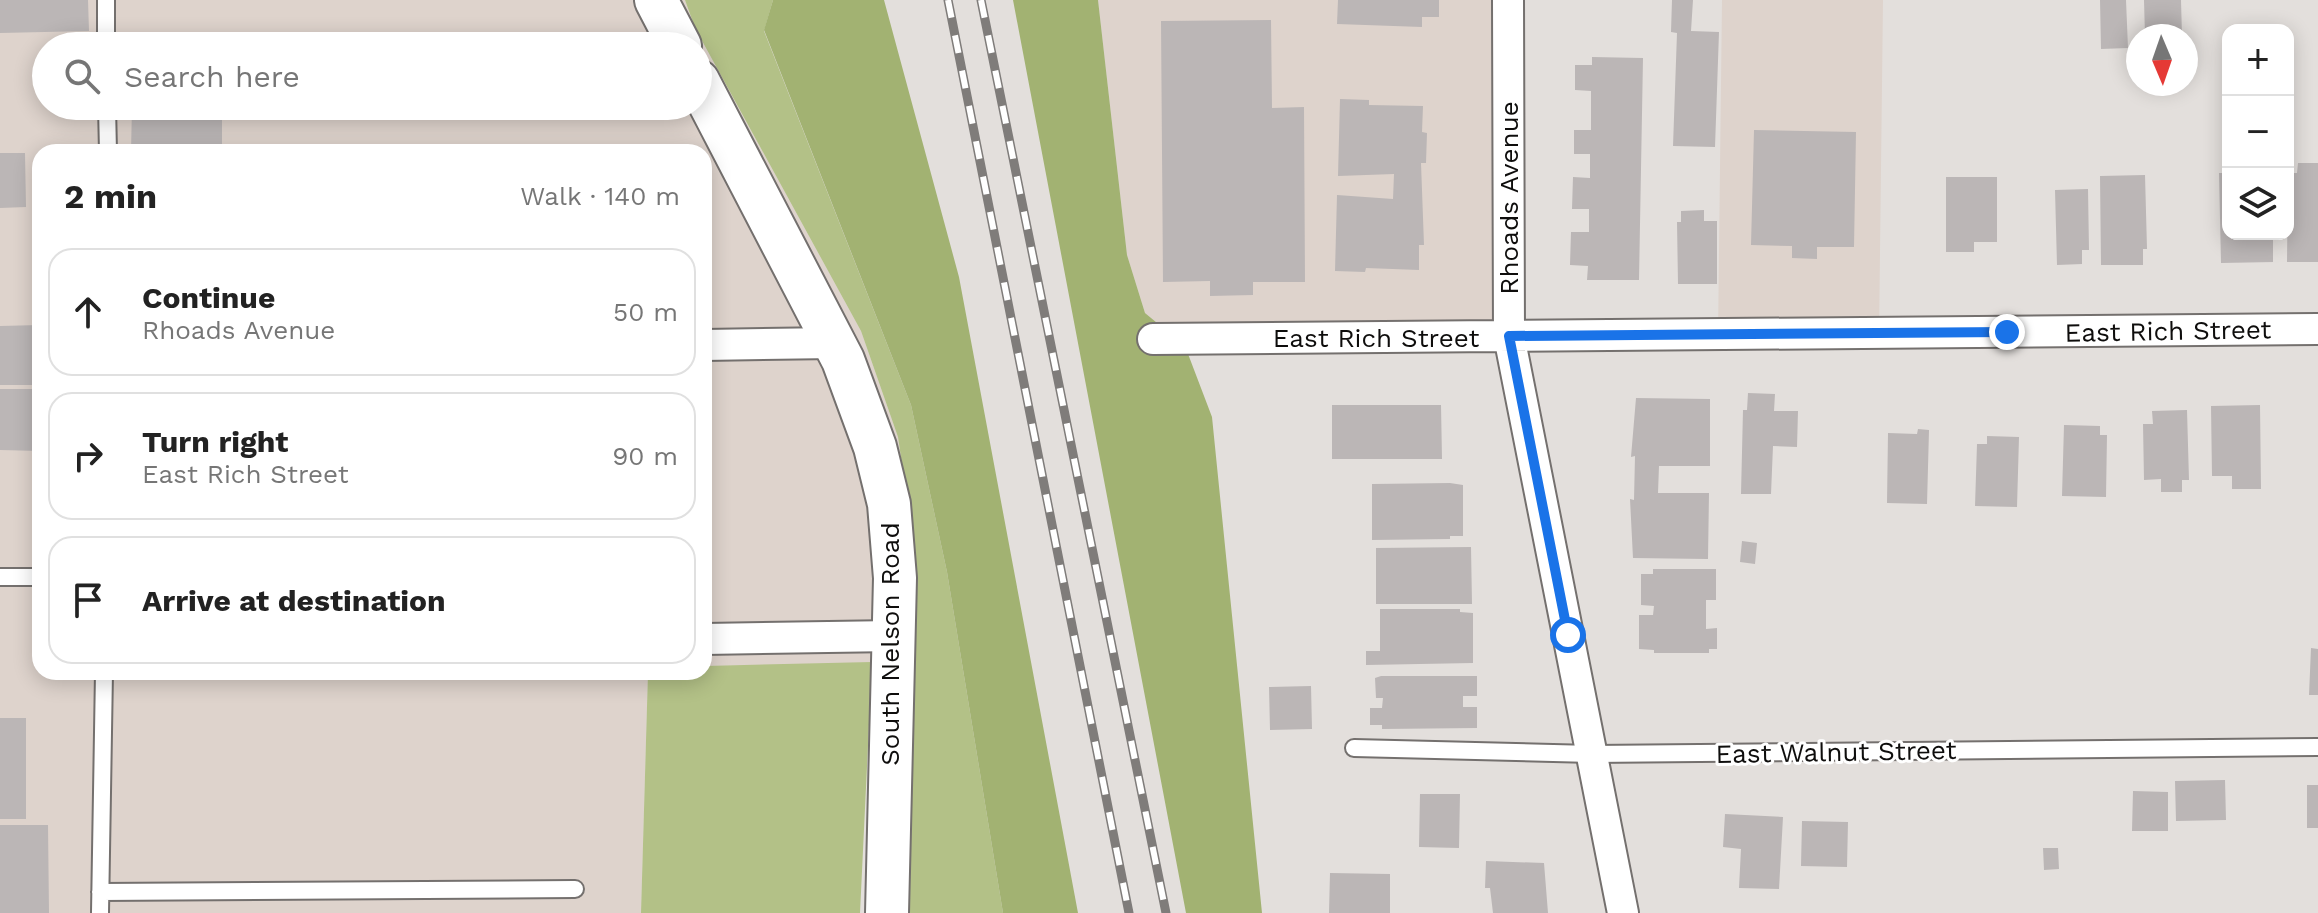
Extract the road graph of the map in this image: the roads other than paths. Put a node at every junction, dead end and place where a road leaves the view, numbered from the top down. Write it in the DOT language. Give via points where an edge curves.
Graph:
graph roads {
  1 [pos="106,0"];
  2 [pos="656,0"];
  3 [pos="1508,0"];
  4 [pos="106,32"];
  5 [pos="673,32"];
  6 [pos="712,108"];
  7 [pos="107,120"];
  8 [pos="108,144"];
  9 [pos="2318,329"];
  10 [pos="1509,336"];
  11 [pos="1153,339"];
  12 [pos="834,343"];
  13 [pos="712,345"];
  14 [pos="0,577"];
  15 [pos="32,577"];
  16 [pos="894,636"];
  17 [pos="712,639"];
  18 [pos="104,680"];
  19 [pos="2318,747"];
  20 [pos="1354,748"];
  21 [pos="1592,754"];
  22 [pos="575,889"];
  23 [pos="100,892"];
  24 [pos="100,913"];
  25 [pos="887,913"];
  26 [pos="1623,913"];
  1 -- 4 [label="lane"];
  2 -- 5 [label="main road"];
  3 -- 10 [label="street, Rhoads Avenue"];
  6 -- 12 [label="main road, South Nelson Road"];
  7 -- 8 [label="lane"];
  9 -- 10 [label="street, East Rich Street"];
  10 -- 11 [label="street, East Rich Street"];
  10 -- 21 [label="street, Rhoads Avenue"];
  12 -- 13 [label="street"];
  12 -- 16 [label="main road, South Nelson Road" via="860,401 889,504"];
  14 -- 15 [label="lane"];
  16 -- 17 [label="street"];
  16 -- 25 [label="main road, South Nelson Road"];
  18 -- 23 [label="lane"];
  19 -- 21 [label="lane, East Walnut Street"];
  20 -- 21 [label="lane, East Walnut Street"];
  21 -- 26 [label="street, Rhoads Avenue"];
  22 -- 23 [label="lane"];
  23 -- 24 [label="lane"];
}
